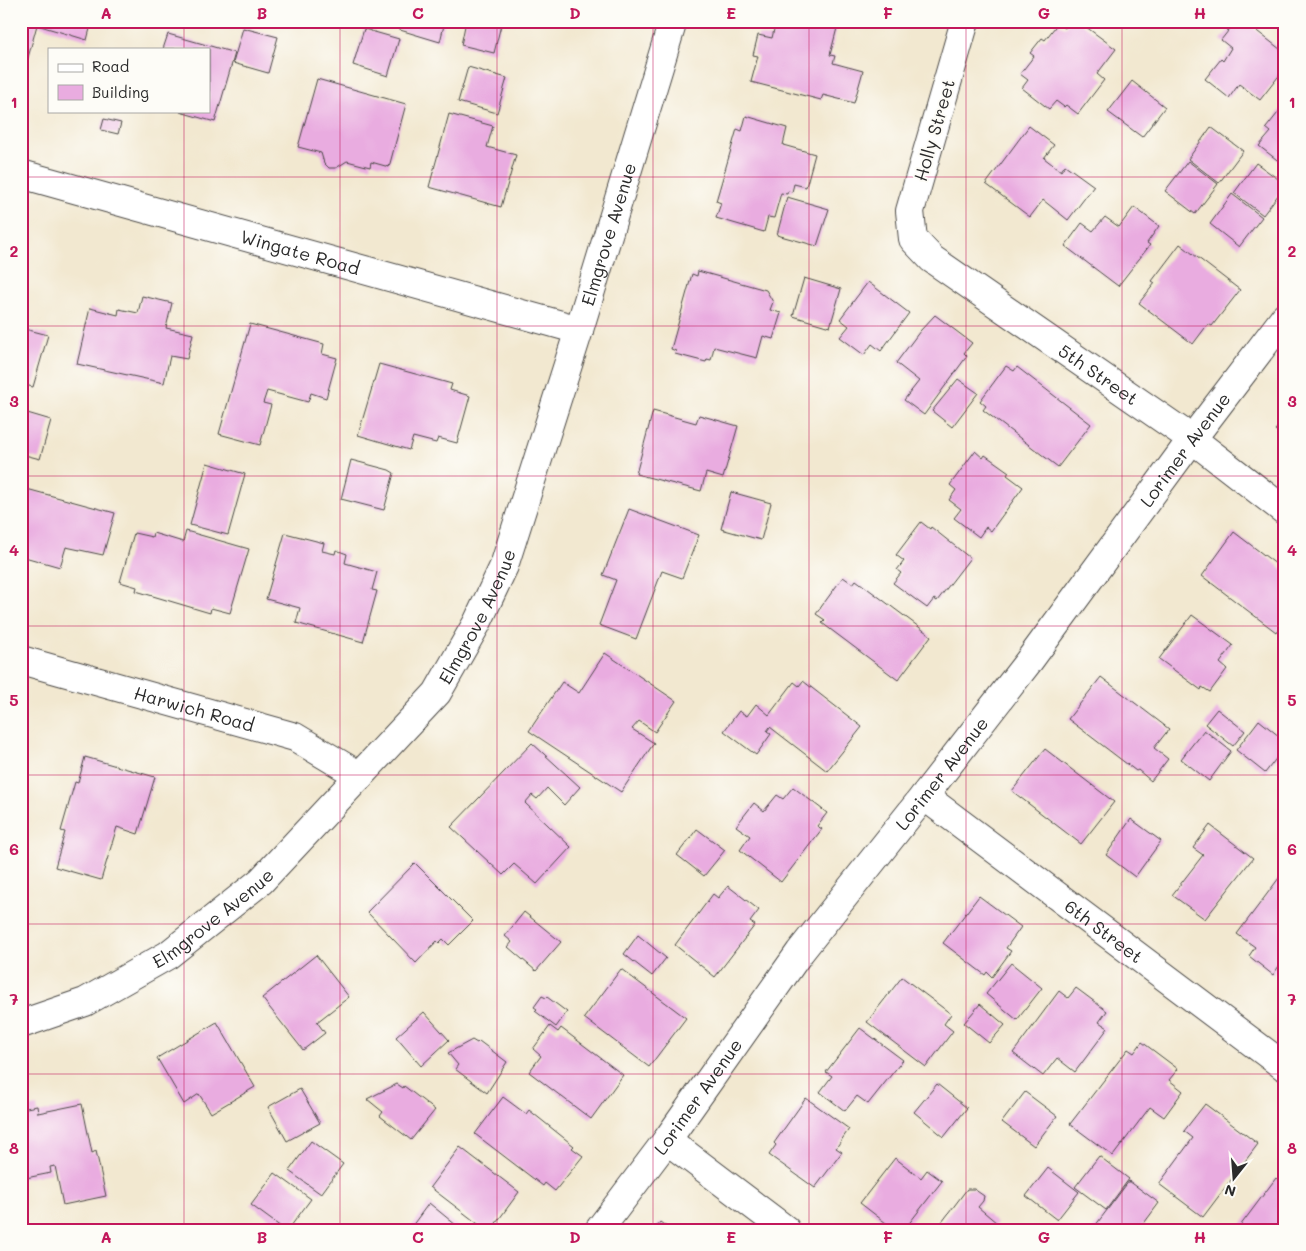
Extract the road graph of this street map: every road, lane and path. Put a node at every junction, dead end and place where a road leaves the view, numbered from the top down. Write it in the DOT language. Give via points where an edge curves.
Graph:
graph roads {
  1 [pos="673,21"];
  2 [pos="965,21"];
  3 [pos="21,174"];
  4 [pos="913,239"];
  5 [pos="1285,317"];
  6 [pos="579,330"];
  7 [pos="1192,438"];
  8 [pos="1285,511"];
  9 [pos="21,660"];
  10 [pos="360,776"];
  11 [pos="924,796"];
  12 [pos="21,1024"];
  13 [pos="1285,1067"];
  14 [pos="667,1140"];
  15 [pos="599,1230"];
  16 [pos="786,1230"];
  1 -- 6 [label="street, Elmgrove Avenue"];
  2 -- 4 [label="street, Holly Street" via="910,210"];
  3 -- 6 [label="street, Wingate Road"];
  4 -- 7 [label="street, 5th Street" via="932,259"];
  5 -- 7 [label="street, Lorimer Avenue"];
  6 -- 10 [label="street, Elmgrove Avenue" via="504,566 478,623 437,693"];
  7 -- 8 [label="street, 5th Street"];
  7 -- 11 [label="street, Lorimer Avenue" via="1029,661"];
  9 -- 10 [label="street, Harwich Road" via="295,737"];
  10 -- 12 [label="street, Elmgrove Avenue" via="261,881 168,956 85,1002"];
  11 -- 13 [label="street, 6th Street"];
  11 -- 14 [label="street, Lorimer Avenue" via="800,952"];
  14 -- 15 [label="street, Lorimer Avenue"];
  14 -- 16 [label="street"];
}
